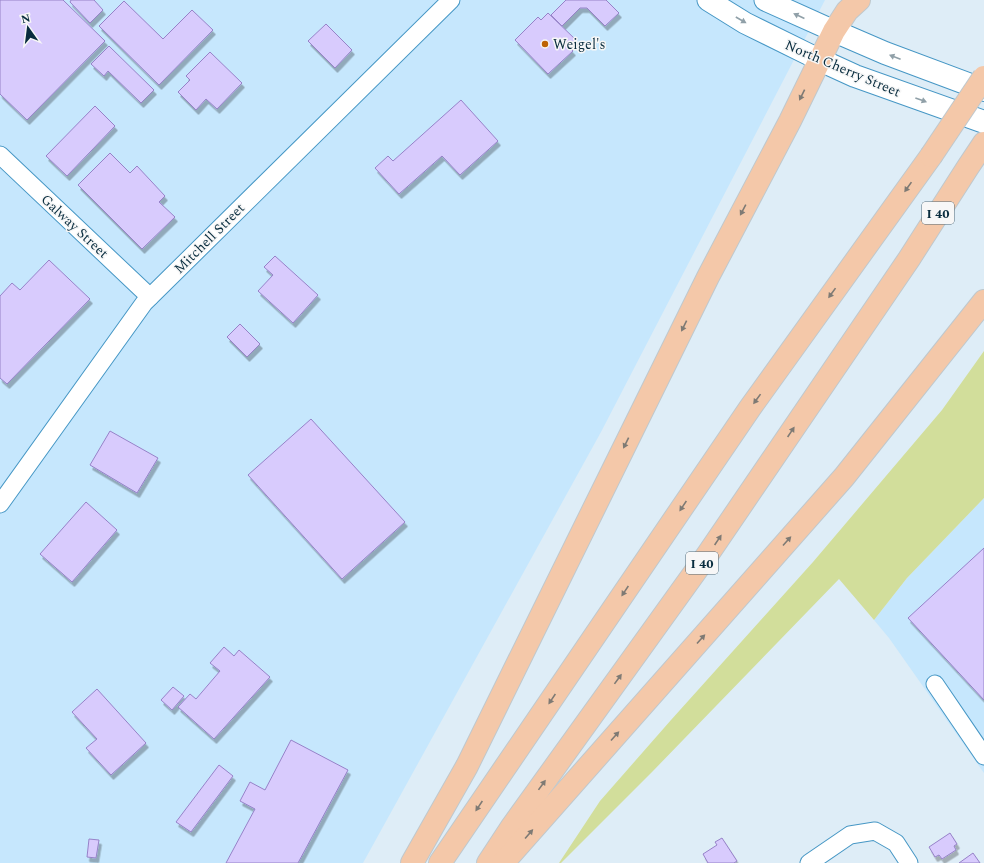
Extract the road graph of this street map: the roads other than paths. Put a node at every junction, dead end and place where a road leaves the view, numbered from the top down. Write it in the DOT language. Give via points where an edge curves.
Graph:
graph roads {
  1 [pos="451,0"];
  2 [pos="708,0"];
  3 [pos="765,0"];
  4 [pos="859,0"];
  5 [pos="834,31"];
  6 [pos="820,60"];
  7 [pos="984,77"];
  8 [pos="984,90"];
  9 [pos="984,122"];
  10 [pos="984,143"];
  11 [pos="0,155"];
  12 [pos="150,296"];
  13 [pos="984,301"];
  14 [pos="0,504"];
  15 [pos="934,684"];
  16 [pos="984,756"];
  17 [pos="412,863"];
  18 [pos="440,863"];
  19 [pos="488,863"];
  20 [pos="503,863"];
  21 [pos="809,863"];
  22 [pos="909,863"];
  1 -- 12 [label="street, Mitchell Street"];
  2 -- 6 [label="street, North Cherry Street, one-way" via="745,23"];
  5 -- 3 [label="street, one-way"];
  4 -- 5 [label="highway" via="847,11"];
  5 -- 6 [label="highway"];
  8 -- 5 [label="main road, one-way"];
  6 -- 9 [label="main road, North Cherry Street, one-way" via="855,76"];
  6 -- 17 [label="highway, one-way" via="708,277 467,766"];
  7 -- 18 [label="highway, I 40, one-way, bridge" via="931,156 750,408"];
  19 -- 10 [label="highway, I 40, one-way" via="708,554 909,259"];
  11 -- 12 [label="street, Galway Street"];
  12 -- 14 [label="street, Mitchell Street"];
  20 -- 13 [label="highway, one-way" via="844,477"];
  15 -- 16 [label="street"];
  21 -- 22 [label="street" via="850,835 875,831 896,843"];
}
